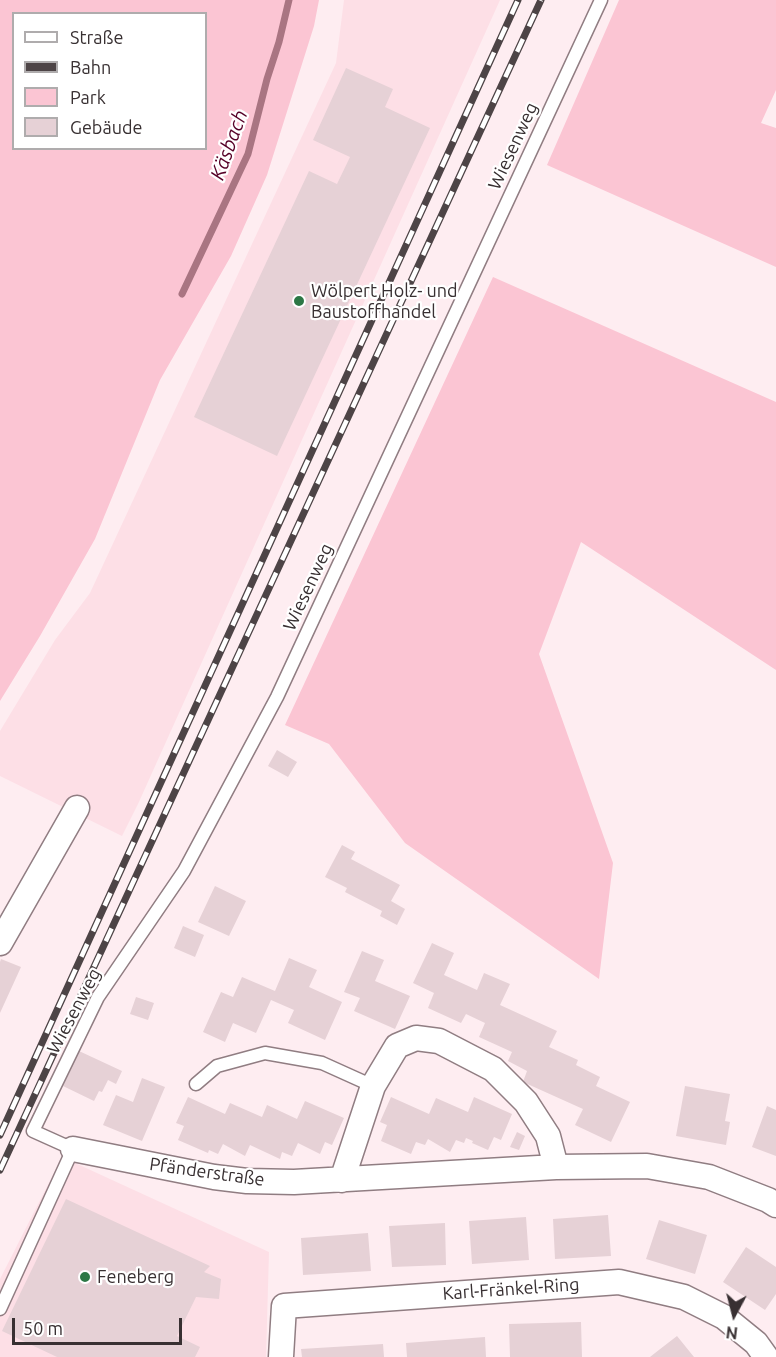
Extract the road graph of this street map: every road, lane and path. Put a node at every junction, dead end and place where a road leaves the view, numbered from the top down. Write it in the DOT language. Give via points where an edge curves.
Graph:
graph roads {
  1 [pos="601,0"];
  2 [pos="77,808"];
  3 [pos="0,943"];
  4 [pos="196,1084"];
  5 [pos="373,1086"];
  6 [pos="73,1149"];
  7 [pos="556,1167"];
  8 [pos="342,1180"];
  9 [pos="776,1205"];
  10 [pos="0,1309"];
  11 [pos="280,1357"];
  12 [pos="766,1357"];
  1 -- 6 [label="lane, Wiesenweg" via="277,697 184,872 98,997 33,1131"];
  2 -- 3 [label="street"];
  4 -- 5 [label="lane" via="217,1066 265,1053 322,1063"];
  5 -- 7 [label="street" via="397,1046 416,1038 440,1041 493,1069 526,1102 548,1136"];
  5 -- 8 [label="street"];
  6 -- 8 [label="street, Pfänderstraße" via="247,1181"];
  6 -- 10 [label="lane"];
  7 -- 8 [label="street, Pfänderstraße"];
  7 -- 9 [label="street, Pfänderstraße" via="647,1166 709,1177"];
  11 -- 12 [label="street, Karl-Fränkel-Ring" via="284,1306 619,1282 684,1297 724,1317 756,1343"];
}
